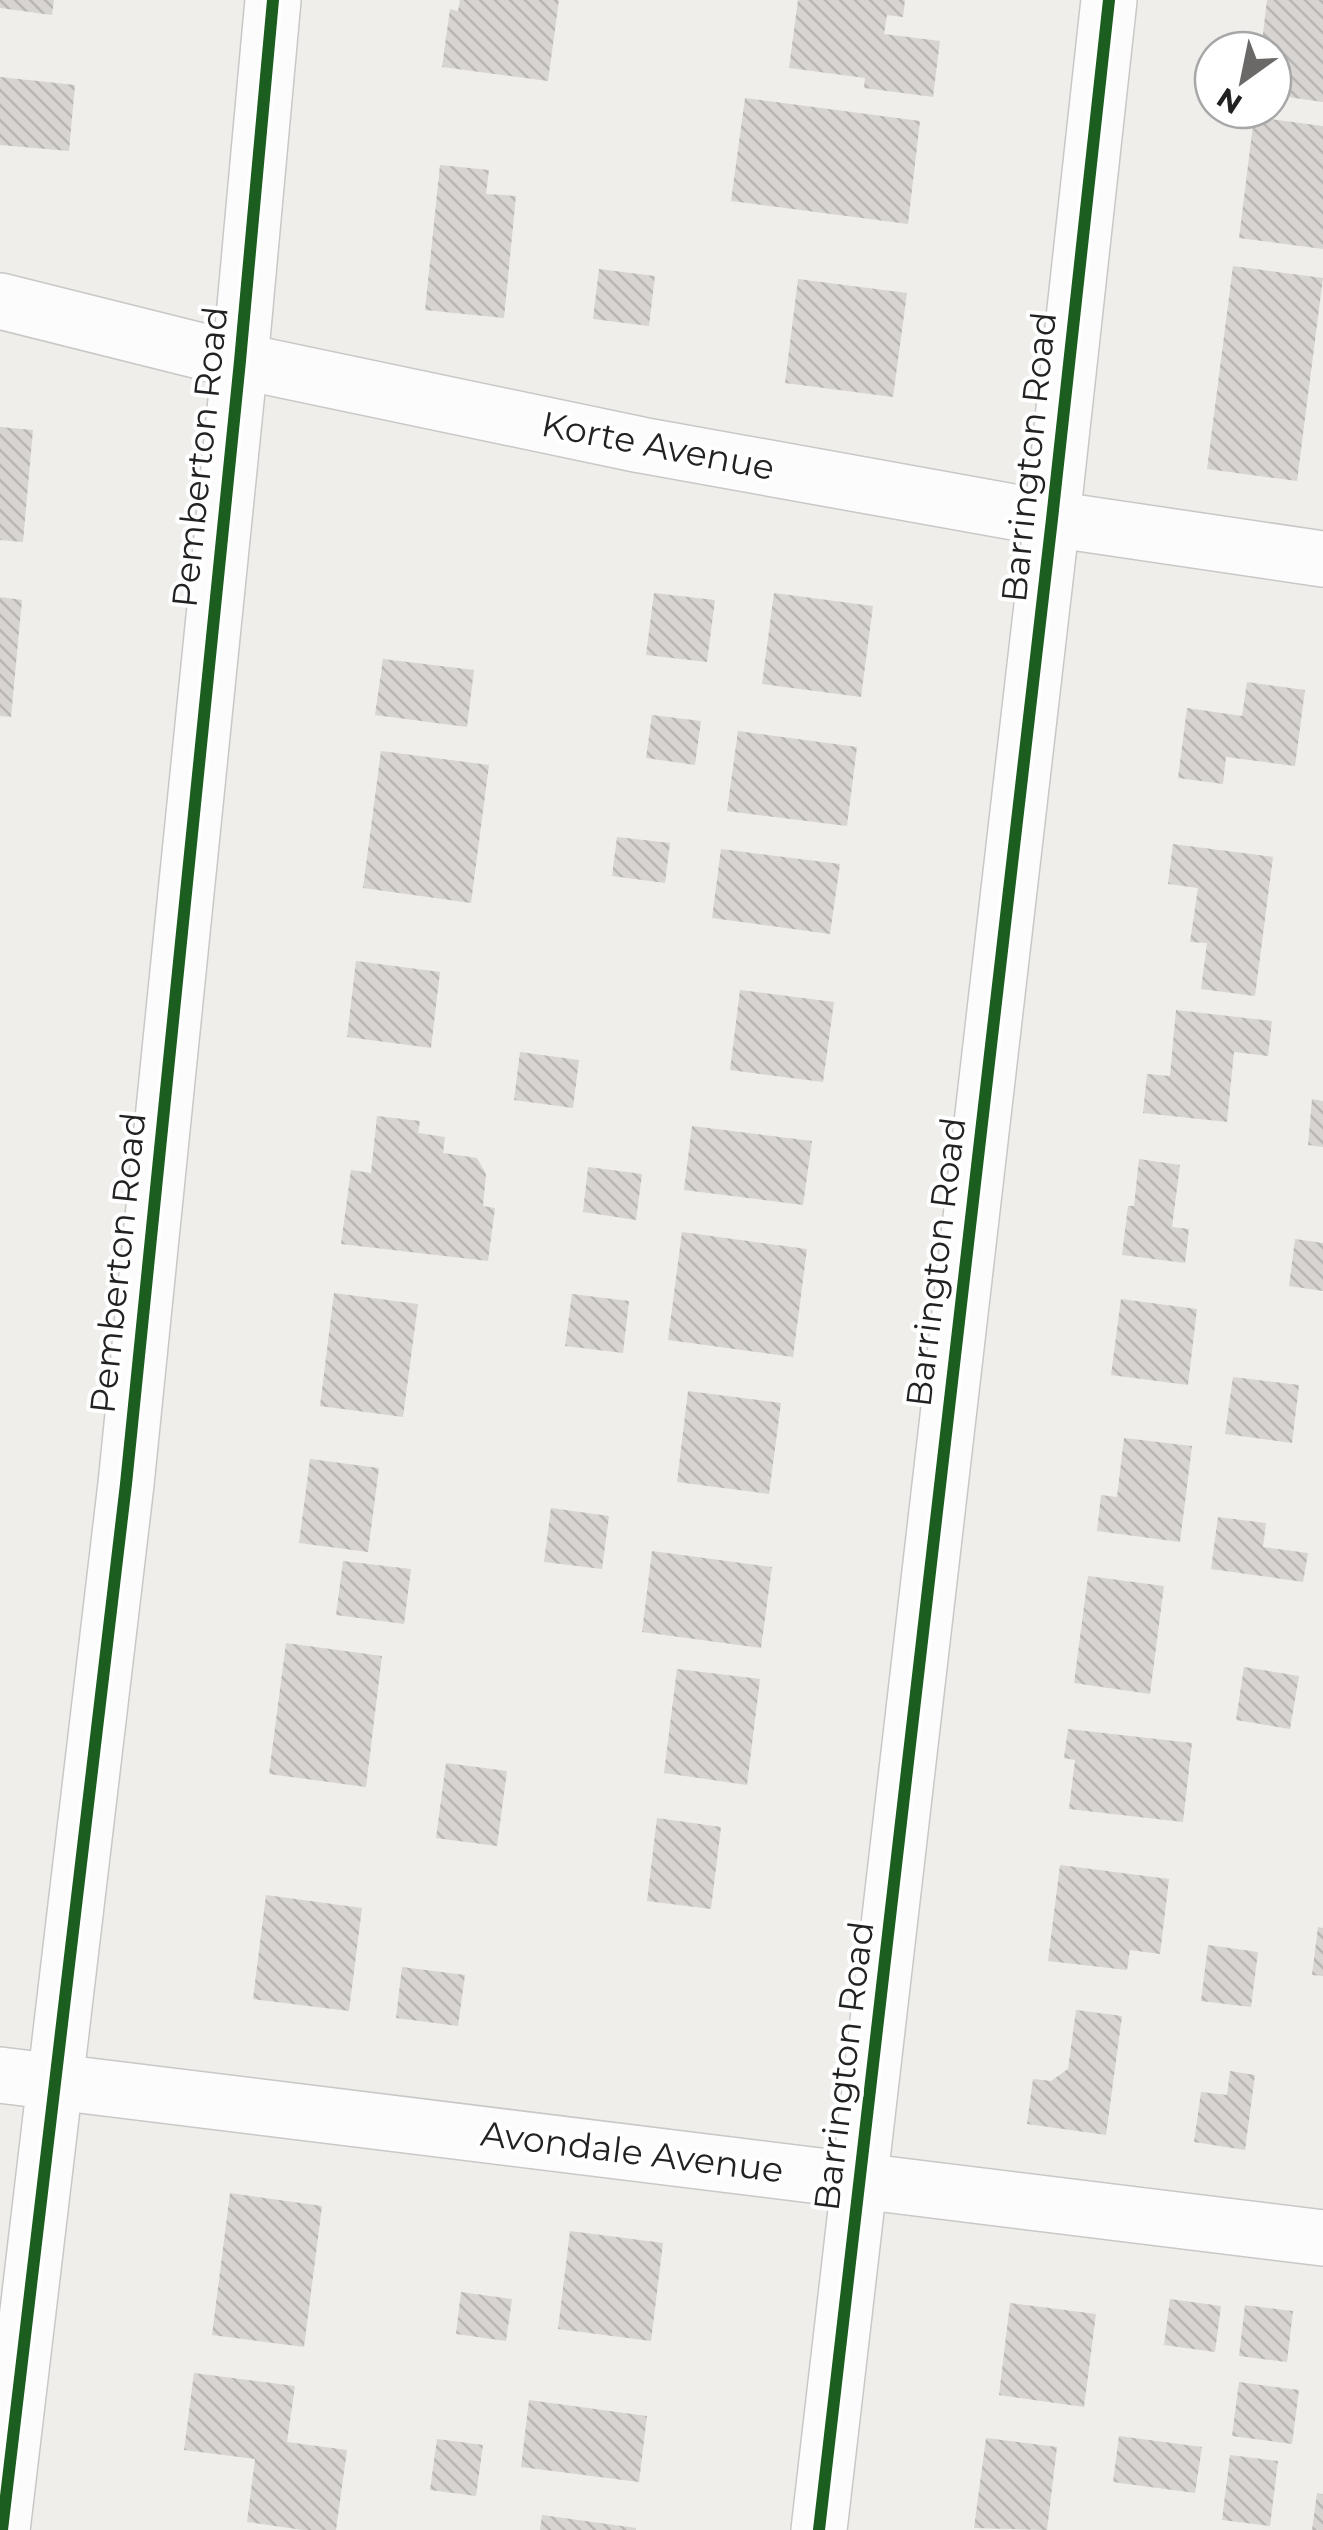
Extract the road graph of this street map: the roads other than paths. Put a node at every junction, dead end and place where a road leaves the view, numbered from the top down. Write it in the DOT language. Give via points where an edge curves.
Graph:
graph roads {
  1 [pos="273,0"];
  2 [pos="1109,0"];
  3 [pos="0,301"];
  4 [pos="240,361"];
  5 [pos="1052,519"];
  6 [pos="1323,559"];
  7 [pos="0,2076"];
  8 [pos="56,2082"];
  9 [pos="861,2180"];
  10 [pos="1323,2238"];
  11 [pos="2,2530"];
  12 [pos="819,2530"];
  1 -- 4 [label="street, Pemberton Road"];
  2 -- 5 [label="street, Barrington Road"];
  3 -- 4 [label="street, Korte Avenue"];
  4 -- 5 [label="street, Korte Avenue" via="641,445"];
  4 -- 8 [label="street, Pemberton Road" via="126,1484"];
  5 -- 6 [label="street, Korte Avenue"];
  5 -- 9 [label="street, Barrington Road"];
  7 -- 8 [label="street, Avondale Avenue"];
  8 -- 9 [label="street, Avondale Avenue"];
  8 -- 11 [label="street, Pemberton Road"];
  9 -- 10 [label="street, Avondale Avenue"];
  9 -- 12 [label="street, Barrington Road"];
}
